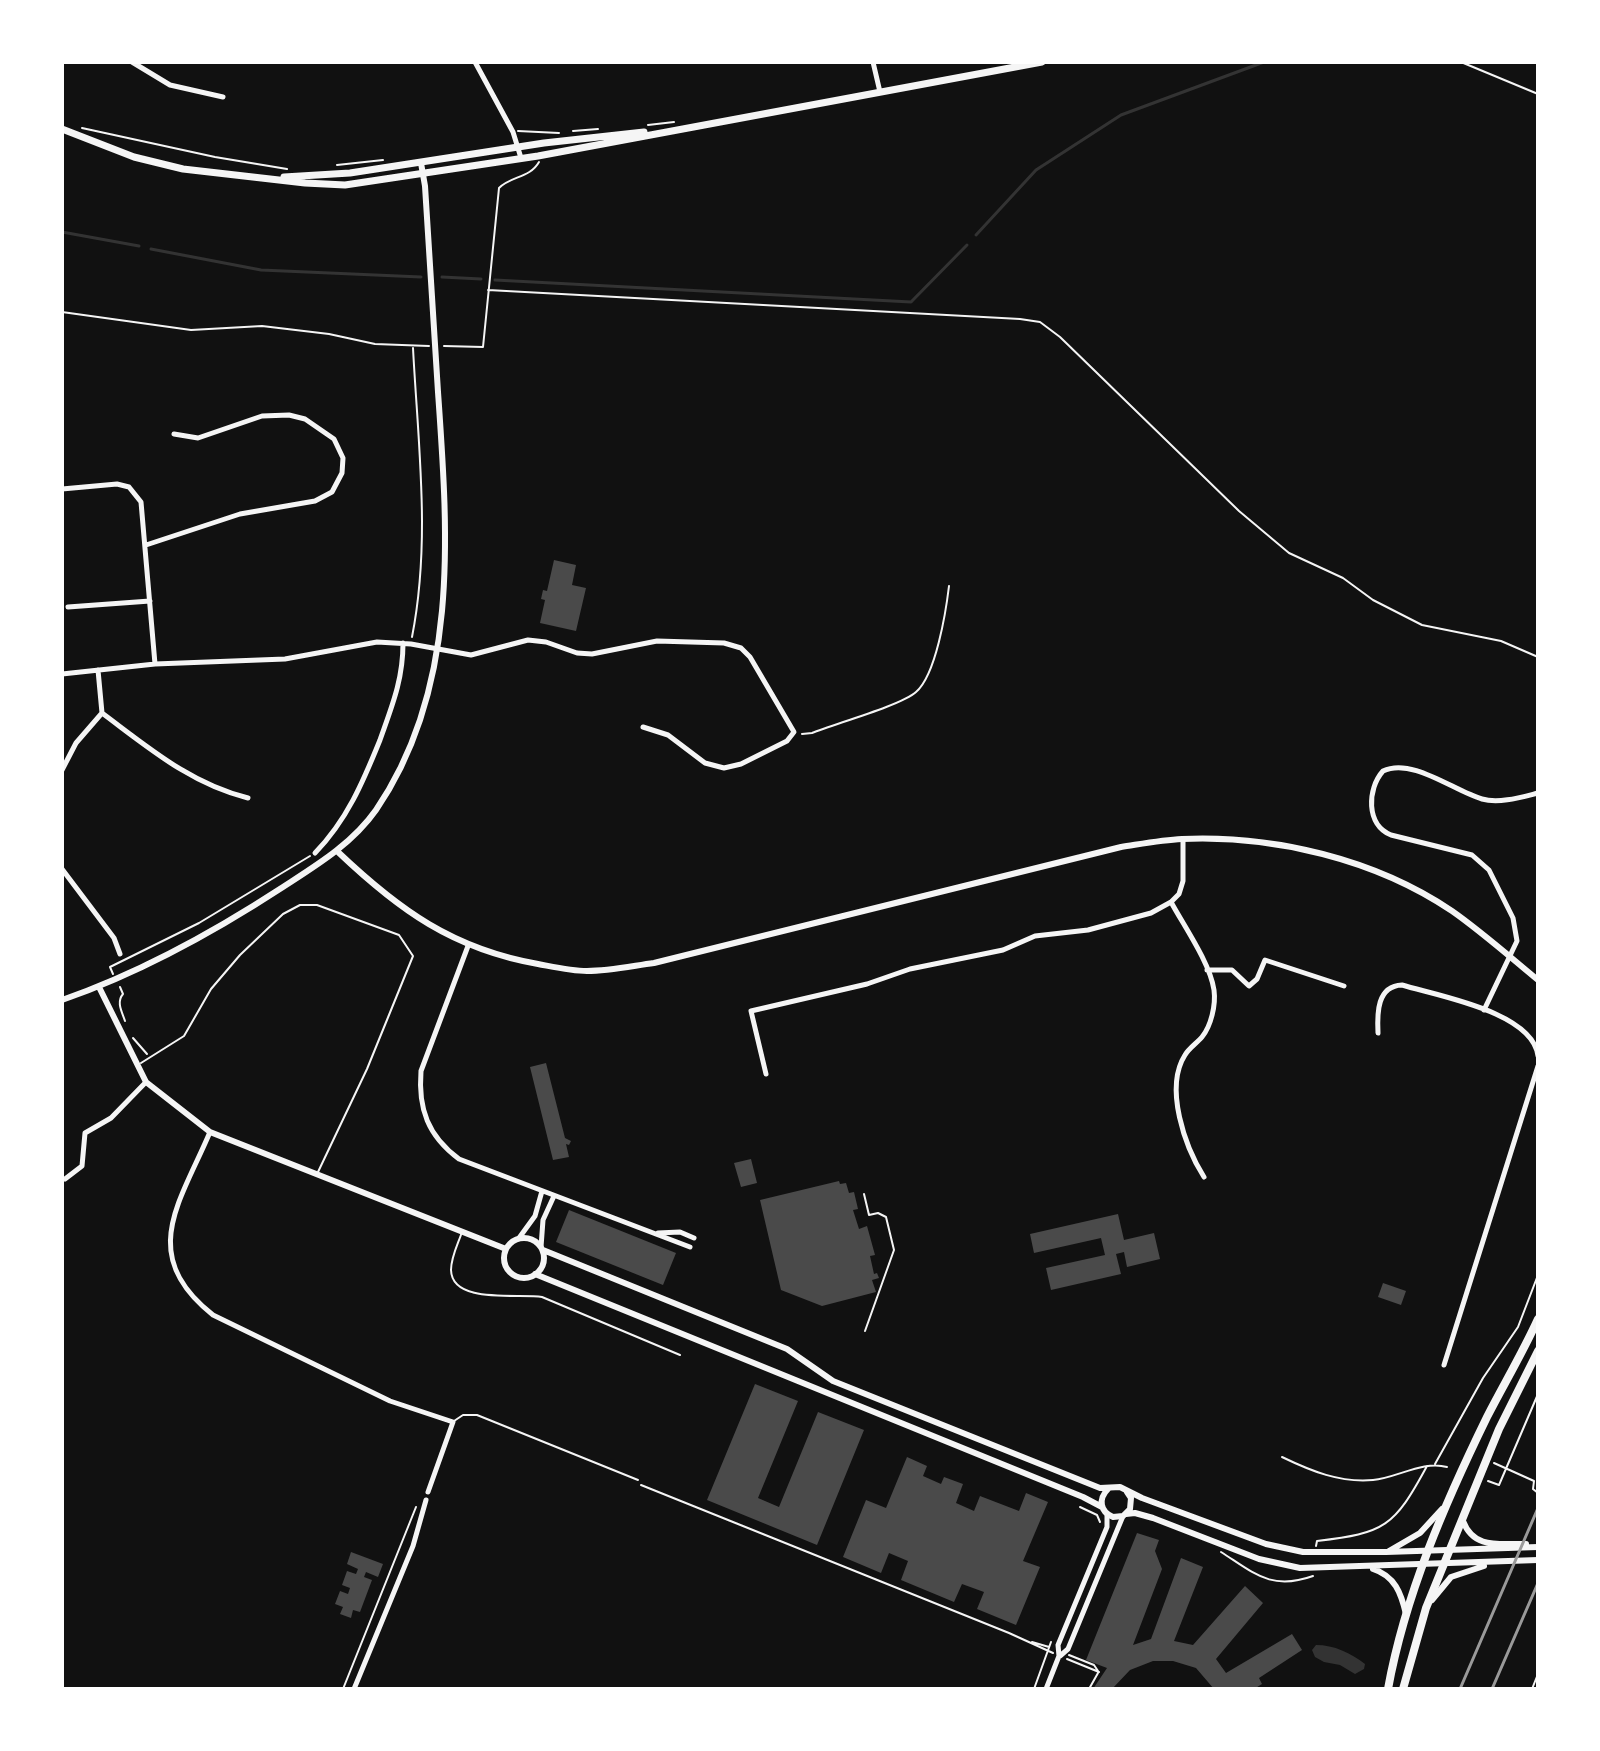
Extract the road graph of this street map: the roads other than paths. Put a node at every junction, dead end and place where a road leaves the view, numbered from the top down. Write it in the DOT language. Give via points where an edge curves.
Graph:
graph roads {
  1 [pos="132,62"];
  2 [pos="475,62"];
  3 [pos="873,62"];
  4 [pos="1042,62"];
  5 [pos="1461,62"];
  6 [pos="880,93"];
  7 [pos="1538,94"];
  8 [pos="223,97"];
  9 [pos="698,126"];
  10 [pos="62,129"];
  11 [pos="518,147"];
  12 [pos="521,159"];
  13 [pos="421,163"];
  14 [pos="423,173"];
  15 [pos="248,177"];
  16 [pos="174,434"];
  17 [pos="62,489"];
  18 [pos="146,545"];
  19 [pos="150,601"];
  20 [pos="68,607"];
  21 [pos="403,643"];
  22 [pos="437,649"];
  23 [pos="155,664"];
  24 [pos="98,670"];
  25 [pos="62,674"];
  26 [pos="102,713"];
  27 [pos="643,727"];
  28 [pos="62,770"];
  29 [pos="1538,793"];
  30 [pos="248,798"];
  31 [pos="1183,839"];
  32 [pos="338,852"];
  33 [pos="315,853"];
  34 [pos="62,869"];
  35 [pos="1171,902"];
  36 [pos="468,946"];
  37 [pos="120,954"];
  38 [pos="1509,956"];
  39 [pos="1207,970"];
  40 [pos="1538,980"];
  41 [pos="1344,986"];
  42 [pos="99,987"];
  43 [pos="62,1000"];
  44 [pos="1484,1010"];
  45 [pos="1378,1033"];
  46 [pos="1538,1056"];
  47 [pos="137,1066"];
  48 [pos="1538,1066"];
  49 [pos="766,1074"];
  50 [pos="146,1082"];
  51 [pos="210,1132"];
  52 [pos="316,1174"];
  53 [pos="1204,1177"];
  54 [pos="65,1179"];
  55 [pos="542,1191"];
  56 [pos="864,1194"];
  57 [pos="554,1196"];
  58 [pos="463,1231"];
  59 [pos="653,1233"];
  60 [pos="519,1238"];
  61 [pos="694,1238"];
  62 [pos="690,1247"];
  63 [pos="542,1248"];
  64 [pos="506,1249"];
  65 [pos="535,1274"];
  66 [pos="1538,1319"];
  67 [pos="865,1331"];
  68 [pos="1538,1351"];
  69 [pos="680,1355"];
  70 [pos="1444,1365"];
  71 [pos="453,1422"];
  72 [pos="638,1480"];
  73 [pos="1108,1489"];
  74 [pos="428,1492"];
  75 [pos="1127,1492"];
  76 [pos="426,1500"];
  77 [pos="1449,1500"];
  78 [pos="1102,1507"];
  79 [pos="1107,1514"];
  80 [pos="1125,1515"];
  81 [pos="1463,1521"];
  82 [pos="1538,1545"];
  83 [pos="1429,1551"];
  84 [pos="1449,1551"];
  85 [pos="1386,1552"];
  86 [pos="1538,1560"];
  87 [pos="1499,1562"];
  88 [pos="1443,1565"];
  89 [pos="1424,1566"];
  90 [pos="1365,1568"];
  91 [pos="1426,1608"];
  92 [pos="1406,1614"];
  93 [pos="1059,1656"];
  94 [pos="354,1689"];
  95 [pos="1046,1689"];
  96 [pos="1388,1689"];
  97 [pos="1403,1689"];
  1 -- 8 [label="street" via="170,85"];
  2 -- 11 [label="street"];
  3 -- 6 [label="street"];
  4 -- 6 [label="main road"];
  5 -- 7 [label="lane"];
  6 -- 9 [label="main road"];
  9 -- 11 [label="main road"];
  9 -- 12 [label="main road"];
  10 -- 15 [label="main road" via="147,161"];
  11 -- 12 [label="street"];
  11 -- 13 [label="main road"];
  12 -- 14 [label="main road"];
  13 -- 14 [label="street"];
  13 -- 15 [label="main road" via="350,173"];
  14 -- 15 [label="main road" via="345,185"];
  14 -- 22 [label="street" via="447,548"];
  16 -- 18 [label="street" via="198,438 262,416 289,415 334,439 343,458 342,473 332,492 315,501 240,514"];
  17 -- 18 [label="street" via="129,487 141,502"];
  18 -- 19 [label="street"];
  19 -- 20 [label="street"];
  19 -- 23 [label="street"];
  21 -- 22 [label="street"];
  21 -- 23 [label="street" via="362,644 265,661"];
  21 -- 33 [label="street" via="401,680 370,768 337,827"];
  22 -- 27 [label="street" via="477,654 528,640 585,654 657,641 724,643 741,648 754,662 793,730 787,741 724,768 705,763 668,735"];
  22 -- 32 [label="street" via="408,751 375,811"];
  23 -- 24 [label="street"];
  24 -- 25 [label="street"];
  24 -- 26 [label="street"];
  26 -- 28 [label="street" via="76,743"];
  26 -- 30 [label="street" via="170,765 221,791"];
  29 -- 38 [label="street" via="1487,800 1401,767 1383,771 1373,786 1373,815 1380,830 1472,855 1485,865 1513,918 1517,941"];
  31 -- 35 [label="street" via="1183,881"];
  31 -- 36 [label="street" via="1121,847 654,963 587,971 514,960"];
  31 -- 38 [label="street" via="1291,848 1385,875 1451,911"];
  32 -- 36 [label="street" via="414,917"];
  32 -- 42 [label="street" via="227,923"];
  34 -- 37 [label="street" via="114,938"];
  35 -- 39 [label="street"];
  35 -- 49 [label="street" via="1128,920 1035,936 1003,950 751,1011"];
  36 -- 55 [label="street" via="421,1071 422,1113 443,1147 459,1159"];
  38 -- 40 [label="street"];
  38 -- 44 [label="street"];
  39 -- 41 [label="street" via="1232,970 1249,986 1265,960"];
  39 -- 53 [label="street" via="1214,990 1213,1014 1205,1033 1185,1055 1175,1089 1189,1152"];
  42 -- 43 [label="street"];
  42 -- 47 [label="street"];
  44 -- 45 [label="street" via="1402,985 1389,987 1378,1011"];
  44 -- 46 [label="street" via="1519,1025 1535,1043"];
  47 -- 50 [label="street"];
  47 -- 52 [label="lane" via="184,1036 211,989 240,955 300,905 317,905 399,935 413,956"];
  48 -- 70 [label="street"];
  50 -- 51 [label="street"];
  50 -- 54 [label="street" via="111,1118 85,1133 82,1166"];
  51 -- 52 [label="street"];
  51 -- 71 [label="street" via="173,1223 170,1253 180,1282 199,1305 390,1401"];
  52 -- 58 [label="street"];
  55 -- 57 [label="street"];
  55 -- 60 [label="street" via="535,1216"];
  56 -- 67 [label="lane" via="869,1215 886,1217 894,1250"];
  57 -- 59 [label="street"];
  57 -- 63 [label="street" via="543,1220"];
  58 -- 64 [label="street"];
  58 -- 69 [label="lane" via="451,1273 459,1286 499,1296 542,1297"];
  59 -- 61 [label="street" via="680,1232"];
  59 -- 62 [label="street"];
  60 -- 63 [label="street"];
  60 -- 64 [label="street"];
  63 -- 65 [label="street" via="542,1266"];
  63 -- 73 [label="street" via="787,1349 833,1381"];
  64 -- 65 [label="street" via="504,1260 513,1274"];
  65 -- 78 [label="street"];
  66 -- 77 [label="main road"];
  68 -- 81 [label="main road" via="1499,1429"];
  71 -- 72 [label="lane" via="477,1415"];
  71 -- 74 [label="street"];
  73 -- 75 [label="street"];
  73 -- 78 [label="street"];
  75 -- 80 [label="street" via="1132,1503"];
  75 -- 85 [label="street" via="1266,1544 1303,1552"];
  76 -- 94 [label="street" via="413,1546"];
  77 -- 83 [label="main road"];
  77 -- 85 [label="street" via="1420,1533"];
  78 -- 79 [label="street"];
  79 -- 80 [label="street"];
  79 -- 93 [label="street" via="1107,1527 1058,1645"];
  80 -- 90 [label="street" via="1153,1518 1259,1559 1300,1568"];
  80 -- 93 [label="street" via="1068,1649"];
  81 -- 82 [label="street" via="1474,1539"];
  81 -- 84 [label="main road"];
  82 -- 84 [label="street"];
  83 -- 84 [label="street"];
  83 -- 85 [label="street"];
  83 -- 89 [label="main road"];
  84 -- 88 [label="main road"];
  86 -- 87 [label="street"];
  87 -- 88 [label="street"];
  87 -- 91 [label="street" via="1461,1572"];
  88 -- 89 [label="street"];
  88 -- 91 [label="main road"];
  89 -- 90 [label="street"];
  89 -- 92 [label="main road"];
  90 -- 92 [label="street" via="1392,1579"];
  91 -- 97 [label="main road"];
  92 -- 96 [label="main road"];
  93 -- 95 [label="street"];
}
